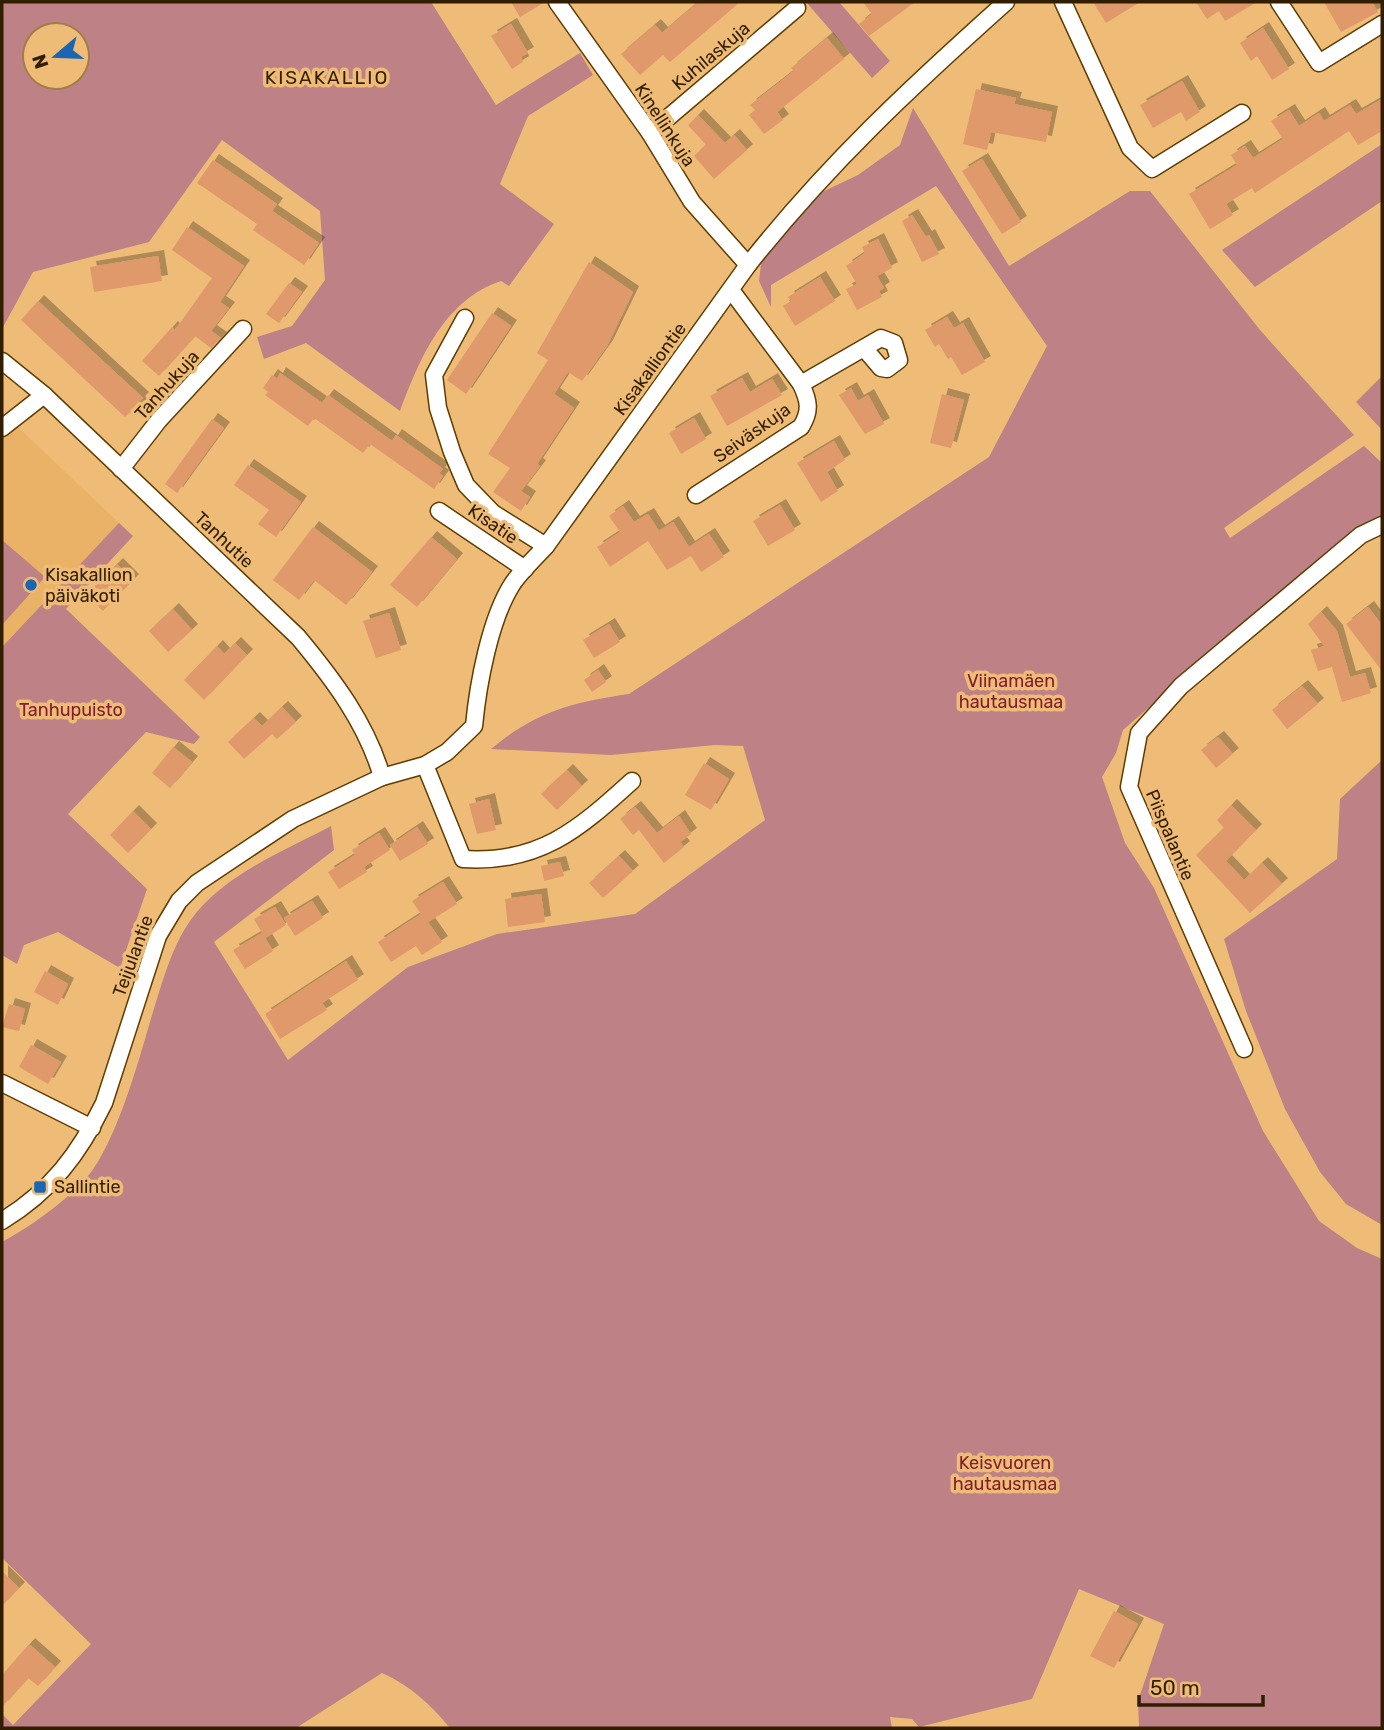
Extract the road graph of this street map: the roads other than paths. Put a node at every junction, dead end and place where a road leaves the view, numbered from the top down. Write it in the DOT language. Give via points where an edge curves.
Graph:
graph roads {
  1 [pos="557,2"];
  2 [pos="1006,2"];
  3 [pos="1063,2"];
  4 [pos="1279,2"];
  5 [pos="797,8"];
  6 [pos="1382,24"];
  7 [pos="1242,113"];
  8 [pos="650,133"];
  9 [pos="748,265"];
  10 [pos="731,290"];
  11 [pos="465,318"];
  12 [pos="243,329"];
  13 [pos="864,348"];
  14 [pos="2,361"];
  15 [pos="801,384"];
  16 [pos="44,396"];
  17 [pos="2,428"];
  18 [pos="121,469"];
  19 [pos="696,495"];
  20 [pos="439,511"];
  21 [pos="1382,524"];
  22 [pos="546,546"];
  23 [pos="525,569"];
  24 [pos="425,765"];
  25 [pos="382,777"];
  26 [pos="632,781"];
  27 [pos="1244,1049"];
  28 [pos="2,1083"];
  29 [pos="92,1128"];
  30 [pos="2,1221"];
  1 -- 8 [label="street, Kinellinkuja"];
  2 -- 9 [label="street, Kisakalliontie" via="839,157"];
  3 -- 7 [label="street" via="1130,148 1152,169"];
  4 -- 6 [label="street" via="1319,63"];
  5 -- 8 [label="street, Kuhilaskuja"];
  8 -- 9 [label="street, Kinellinkuja" via="692,202"];
  9 -- 10 [label="street, Kisakalliontie"];
  10 -- 15 [label="street, Seiväskuja"];
  10 -- 22 [label="street, Kisakalliontie"];
  11 -- 22 [label="street" via="434,375 438,408 452,452 466,485 492,513"];
  12 -- 18 [label="street, Tanhukuja" via="159,420"];
  13 -- 15 [label="street"];
  14 -- 16 [label="street, Tanhutie"];
  15 -- 19 [label="street, Seiväskuja" via="809,401 801,427"];
  16 -- 17 [label="street"];
  16 -- 18 [label="street, Tanhutie"];
  18 -- 25 [label="street, Tanhutie" via="298,637 349,705"];
  20 -- 23 [label="street, Kisatie"];
  21 -- 27 [label="street, Piispalantie" via="1361,535 1181,686 1139,733 1129,787"];
  22 -- 23 [label="street, Kisakalliontie"];
  23 -- 24 [label="street, Kisakalliontie" via="500,606 474,726 447,752"];
  24 -- 25 [label="street, Kisakalliontie"];
  24 -- 26 [label="street" via="463,859 512,858 549,846"];
  25 -- 29 [label="street, Teijulantie" via="293,819 197,883 179,901 158,936"];
  28 -- 29 [label="street"];
  29 -- 30 [label="street, Teijulantie" via="63,1173"];
}
